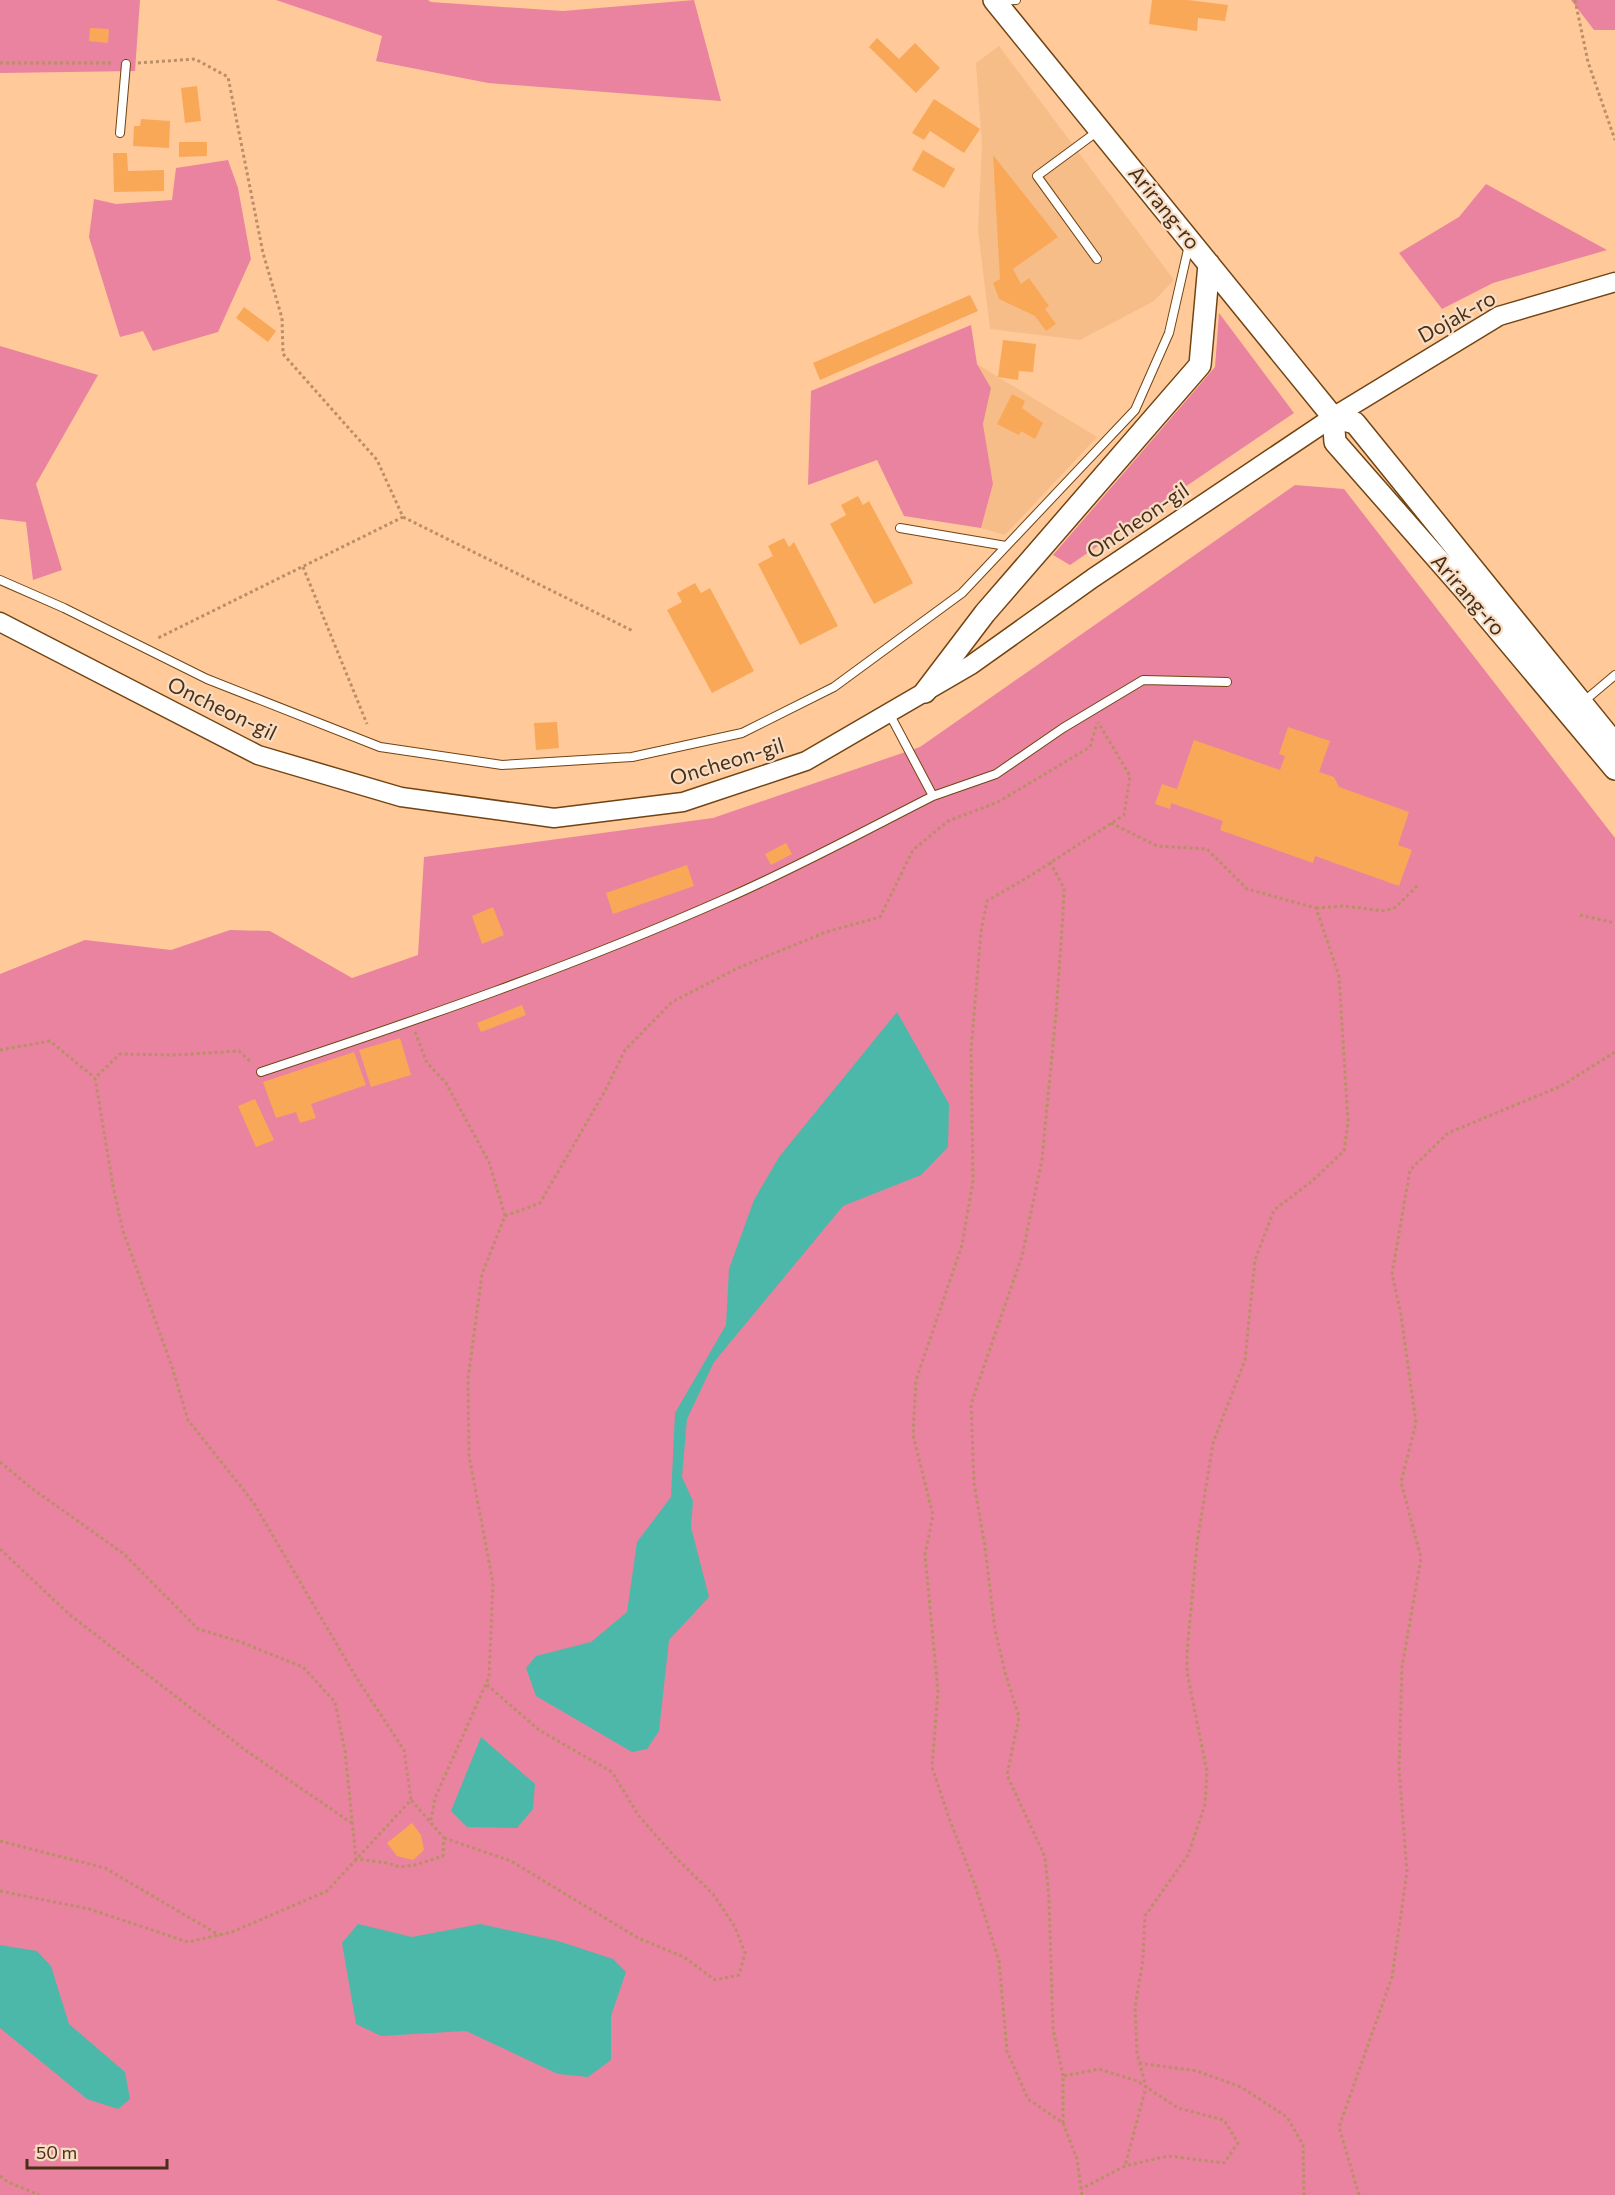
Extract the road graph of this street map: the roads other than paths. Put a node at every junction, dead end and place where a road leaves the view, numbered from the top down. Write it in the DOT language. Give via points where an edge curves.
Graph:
graph roads {
  1 [pos="1002,0"];
  2 [pos="126,63"];
  3 [pos="1100,130"];
  4 [pos="120,133"];
  5 [pos="1190,240"];
  6 [pos="1098,259"];
  7 [pos="1209,264"];
  8 [pos="1615,282"];
  9 [pos="1333,417"];
  10 [pos="900,528"];
  11 [pos="1006,546"];
  12 [pos="0,580"];
  13 [pos="0,622"];
  14 [pos="1615,675"];
  15 [pos="1227,682"];
  16 [pos="925,692"];
  17 [pos="1582,704"];
  18 [pos="889,713"];
  19 [pos="1615,744"];
  20 [pos="1615,769"];
  21 [pos="933,796"];
  22 [pos="261,1072"];
  1 -- 3 [label="main road, Arirang-ro"];
  2 -- 4 [label="lane"];
  3 -- 5 [label="main road, Arirang-ro"];
  3 -- 6 [label="lane" via="1037,176"];
  5 -- 7 [label="main road, Arirang-ro"];
  5 -- 11 [label="lane" via="1168,333 1135,410"];
  7 -- 9 [label="main road, Arirang-ro"];
  7 -- 16 [label="main road" via="1200,364 985,613"];
  8 -- 9 [label="street, Dojak-ro" via="1499,315"];
  9 -- 16 [label="street, Oncheon-gil" via="971,665"];
  9 -- 17 [label="main road, Arirang-ro" via="1355,423"];
  9 -- 20 [label="main road, Arirang-ro" via="1335,442"];
  10 -- 11 [label="lane"];
  11 -- 12 [label="lane" via="962,593 834,687 742,733 632,757 502,765 380,747 207,679"];
  13 -- 18 [label="street, Oncheon-gil" via="258,755 401,797 554,818 683,802 806,761"];
  14 -- 17 [label="lane"];
  15 -- 21 [label="lane" via="1143,680 996,774"];
  16 -- 18 [label="street, Oncheon-gil"];
  17 -- 19 [label="main road, Arirang-ro"];
  18 -- 21 [label="lane"];
  21 -- 22 [label="lane" via="725,899 546,972"];
}
